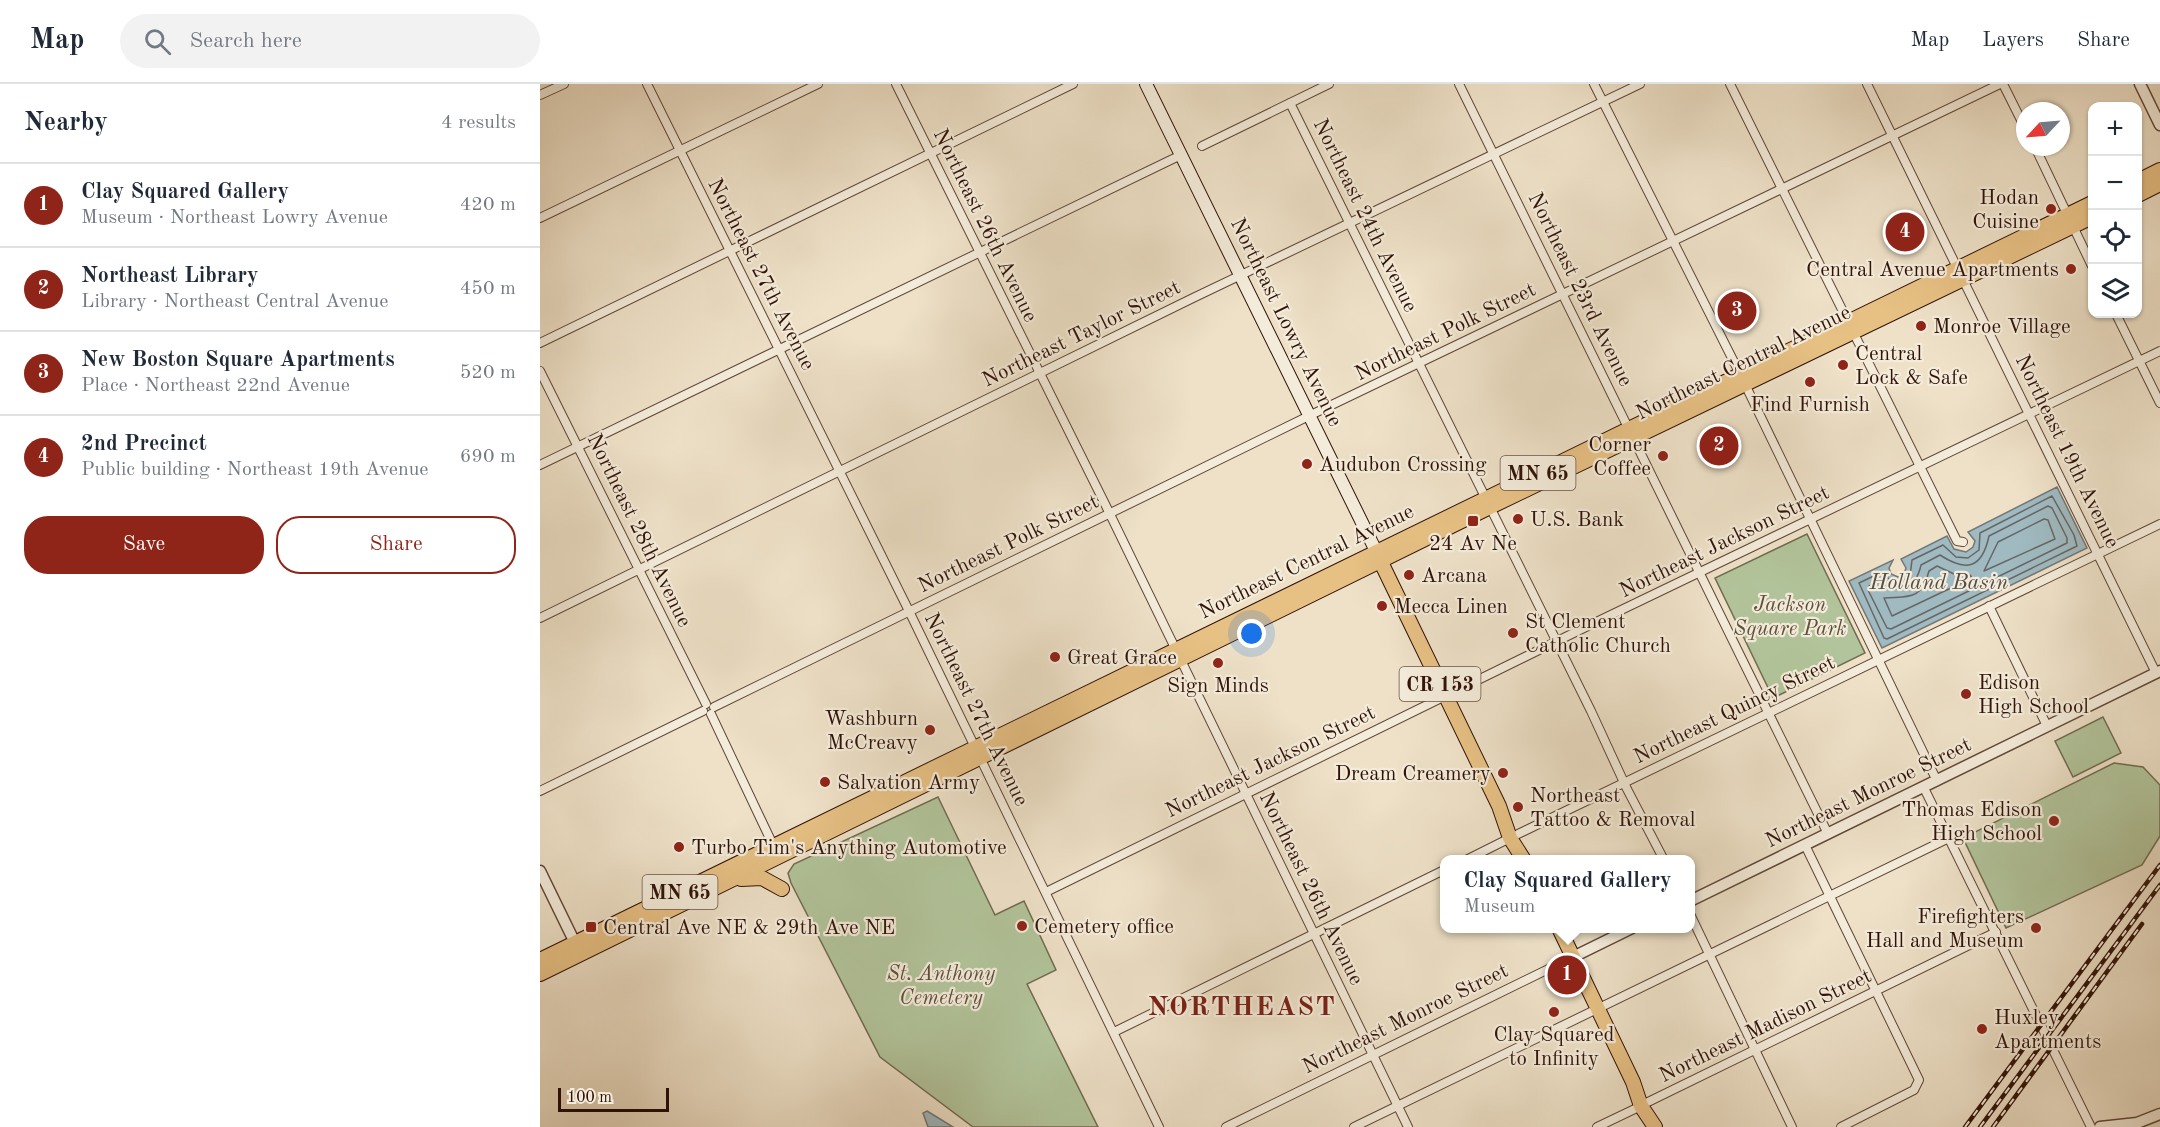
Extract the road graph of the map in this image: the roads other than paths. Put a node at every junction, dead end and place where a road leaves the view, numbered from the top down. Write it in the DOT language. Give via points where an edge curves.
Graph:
graph roads {
  1 [pos="564,84"];
  2 [pos="647,84"];
  3 [pos="818,84"];
  4 [pos="896,84"];
  5 [pos="1073,84"];
  6 [pos="1146,84"];
  7 [pos="1329,84"];
  8 [pos="1459,84"];
  9 [pos="1594,84"];
  10 [pos="1640,84"];
  11 [pos="1730,84"];
  12 [pos="1867,84"];
  13 [pos="2002,84"];
  14 [pos="2140,84"];
  15 [pos="540,95"];
  16 [pos="1603,102"];
  17 [pos="1290,103"];
  18 [pos="2016,111"];
  19 [pos="2160,125"];
  20 [pos="1892,135"];
  21 [pos="1202,146"];
  22 [pos="680,151"];
  23 [pos="930,153"];
  24 [pos="1494,154"];
  25 [pos="1181,155"];
  26 [pos="2038,156"];
  27 [pos="2160,170"];
  28 [pos="2142,179"];
  29 [pos="2160,184"];
  30 [pos="1782,188"];
  31 [pos="2142,193"];
  32 [pos="2088,206"];
  33 [pos="540,218"];
  34 [pos="2088,218"];
  35 [pos="2070,221"];
  36 [pos="1351,225"];
  37 [pos="1672,242"];
  38 [pos="730,251"];
  39 [pos="980,254"];
  40 [pos="2091,264"];
  41 [pos="1961,274"];
  42 [pos="1241,276"];
  43 [pos="1564,294"];
  44 [pos="2118,318"];
  45 [pos="1851,328"];
  46 [pos="540,343"];
  47 [pos="779,349"];
  48 [pos="2160,351"];
  49 [pos="2140,361"];
  50 [pos="1419,364"];
  51 [pos="540,371"];
  52 [pos="1040,373"];
  53 [pos="1743,380"];
  54 [pos="2160,403"];
  55 [pos="2031,414"];
  56 [pos="1310,416"];
  57 [pos="1632,434"];
  58 [pos="579,447"];
  59 [pos="540,465"];
  60 [pos="1920,467"];
  61 [pos="839,471"];
  62 [pos="1487,502"];
  63 [pos="1109,513"];
  64 [pos="1810,519"];
  65 [pos="2160,524"];
  66 [pos="1964,542"];
  67 [pos="2099,554"];
  68 [pos="1379,556"];
  69 [pos="640,569"];
  70 [pos="1700,573"];
  71 [pos="1989,606"];
  72 [pos="909,611"];
  73 [pos="540,618"];
  74 [pos="1556,643"];
  75 [pos="1178,654"];
  76 [pos="1878,660"];
  77 [pos="2158,672"];
  78 [pos="1446,696"];
  79 [pos="709,709"];
  80 [pos="1769,711"];
  81 [pos="2047,726"];
  82 [pos="978,752"];
  83 [pos="1937,781"];
  84 [pos="1623,783"];
  85 [pos="1924,788"];
  86 [pos="540,791"];
  87 [pos="1246,792"];
  88 [pos="1828,834"];
  89 [pos="1514,836"];
  90 [pos="1949,838"];
  91 [pos="773,845"];
  92 [pos="1805,845"];
  93 [pos="1476,855"];
  94 [pos="1523,855"];
  95 [pos="1661,855"];
  96 [pos="540,871"];
  97 [pos="1440,872"];
  98 [pos="722,886"];
  99 [pos="782,889"];
  100 [pos="1046,892"];
  101 [pos="1829,897"];
  102 [pos="1695,899"];
  103 [pos="1695,925"];
  104 [pos="1996,932"];
  105 [pos="1561,933"];
  106 [pos="1622,933"];
  107 [pos="1314,934"];
  108 [pos="578,949"];
  109 [pos="1709,956"];
  110 [pos="1573,957"];
  111 [pos="540,960"];
  112 [pos="540,974"];
  113 [pos="1876,991"];
  114 [pos="1598,1009"];
  115 [pos="1114,1032"];
  116 [pos="1755,1050"];
  117 [pos="1373,1056"];
  118 [pos="1644,1104"];
  119 [pos="1398,1106"];
  120 [pos="2160,1114"];
  121 [pos="1159,1127"];
  122 [pos="1226,1127"];
  123 [pos="1354,1127"];
  124 [pos="1408,1127"];
  125 [pos="1597,1127"];
  126 [pos="1655,1127"];
  127 [pos="1792,1127"];
  128 [pos="1841,1127"];
  129 [pos="2091,1127"];
  130 [pos="2100,1127"];
  1 -- 15 [label="street"];
  2 -- 22 [label="street, Northeast 27th Avenue"];
  3 -- 22 [label="street"];
  4 -- 23 [label="street, Northeast 26th Avenue"];
  5 -- 23 [label="street"];
  6 -- 25 [label="main road, Northeast Lowry Avenue / CR 153"];
  7 -- 17 [label="street"];
  8 -- 24 [label="street, Northeast 23rd Avenue"];
  9 -- 16 [label="street"];
  10 -- 16 [label="street, Northeast Taylor Street"];
  11 -- 30 [label="street"];
  12 -- 20 [label="street, Northeast 19th Avenue"];
  13 -- 18 [label="street"];
  13 -- 20 [label="street, Northeast Polk Street"];
  14 -- 19 [label="street"];
  16 -- 24 [label="street, Northeast Taylor Street"];
  16 -- 37 [label="street"];
  17 -- 21 [label="street"];
  17 -- 36 [label="street, Northeast 24th Avenue"];
  20 -- 30 [label="street, Northeast Polk Street"];
  20 -- 41 [label="street, Northeast 19th Avenue"];
  22 -- 33 [label="street"];
  22 -- 38 [label="street, Northeast 27th Avenue"];
  23 -- 38 [label="street"];
  23 -- 39 [label="street, Northeast 26th Avenue"];
  24 -- 36 [label="street, Northeast Taylor Street"];
  24 -- 43 [label="street, Northeast 23rd Avenue"];
  25 -- 39 [label="street"];
  25 -- 42 [label="main road, Northeast Lowry Avenue / CR 153"];
  26 -- 35 [label="street"];
  27 -- 28 [label="main road"];
  29 -- 31 [label="main road"];
  30 -- 37 [label="street, Northeast Polk Street"];
  30 -- 45 [label="street"];
  32 -- 35 [label="main road, Northeast Central Avenue / MN 65"];
  34 -- 35 [label="main road, Northeast Central Avenue / MN 65"];
  35 -- 40 [label="street"];
  35 -- 41 [label="main road, Northeast Central Avenue / MN 65"];
  36 -- 42 [label="street, Northeast Taylor Street"];
  36 -- 50 [label="street, Northeast 24th Avenue"];
  37 -- 43 [label="street, Northeast Polk Street"];
  37 -- 53 [label="street"];
  38 -- 46 [label="street"];
  38 -- 47 [label="street, Northeast 27th Avenue"];
  39 -- 47 [label="street"];
  39 -- 52 [label="street, Northeast 26th Avenue"];
  41 -- 45 [label="main road, Northeast Central Avenue / MN 65"];
  41 -- 55 [label="street, Northeast 19th Avenue"];
  42 -- 52 [label="street, Northeast Taylor Street"];
  42 -- 56 [label="main road, Northeast Lowry Avenue / CR 153"];
  43 -- 50 [label="street, Northeast Polk Street"];
  43 -- 57 [label="street, Northeast 23rd Avenue"];
  44 -- 49 [label="street"];
  45 -- 53 [label="main road, Northeast Central Avenue / MN 65"];
  45 -- 60 [label="street"];
  47 -- 58 [label="street"];
  47 -- 61 [label="street, Northeast 27th Avenue"];
  48 -- 49 [label="street, Northeast Jackson Street"];
  49 -- 54 [label="street"];
  49 -- 55 [label="street, Northeast Jackson Street"];
  50 -- 56 [label="street, Northeast Polk Street"];
  50 -- 62 [label="street, Northeast 24th Avenue"];
  51 -- 58 [label="street, Northeast 28th Avenue"];
  52 -- 61 [label="street, Northeast Taylor Street"];
  52 -- 63 [label="street, Northeast 26th Avenue"];
  53 -- 57 [label="main road, Northeast Central Avenue / MN 65"];
  53 -- 64 [label="street"];
  55 -- 60 [label="street, Northeast Jackson Street"];
  55 -- 67 [label="street, Northeast 19th Avenue"];
  56 -- 63 [label="street, Northeast Polk Street"];
  56 -- 68 [label="main road, Northeast Lowry Avenue / CR 153"];
  57 -- 62 [label="main road, Northeast Central Avenue / MN 65"];
  57 -- 70 [label="street, Northeast 23rd Avenue"];
  58 -- 59 [label="street"];
  58 -- 69 [label="street, Northeast 28th Avenue"];
  60 -- 64 [label="street, Northeast Jackson Street"];
  60 -- 66 [label="street" via="1956,541"];
  61 -- 69 [label="street, Northeast Taylor Street"];
  61 -- 72 [label="street, Northeast 27th Avenue"];
  62 -- 68 [label="main road, Northeast Central Avenue / MN 65"];
  62 -- 74 [label="street, Northeast 24th Avenue"];
  63 -- 72 [label="street, Northeast Polk Street"];
  63 -- 75 [label="street, Northeast 26th Avenue"];
  64 -- 70 [label="street, Northeast Jackson Street"];
  64 -- 76 [label="street"];
  65 -- 67 [label="street, Northeast Quincy Street"];
  67 -- 71 [label="street, Northeast Quincy Street"];
  67 -- 77 [label="street, Northeast 19th Avenue"];
  68 -- 75 [label="main road, Northeast Central Avenue / MN 65"];
  68 -- 78 [label="main road, Northeast Lowry Avenue / CR 153"];
  69 -- 73 [label="street, Northeast Taylor Street"];
  69 -- 79 [label="street, Northeast 28th Avenue"];
  70 -- 74 [label="street, Northeast Jackson Street"];
  70 -- 80 [label="street, Northeast 23rd Avenue"];
  71 -- 76 [label="street, Northeast Quincy Street"];
  71 -- 81 [label="street"];
  72 -- 79 [label="street, Northeast Polk Street"];
  72 -- 82 [label="street, Northeast 27th Avenue"];
  74 -- 78 [label="street, Northeast Jackson Street"];
  74 -- 84 [label="street, Northeast 24th Avenue"];
  75 -- 82 [label="main road, Northeast Central Avenue / MN 65"];
  75 -- 87 [label="street, Northeast 26th Avenue"];
  76 -- 80 [label="street, Northeast Quincy Street"];
  76 -- 83 [label="street"];
  77 -- 81 [label="street, Northeast Monroe Street"];
  78 -- 87 [label="street, Northeast Jackson Street"];
  78 -- 89 [label="main road, Northeast Lowry Avenue / CR 153"];
  79 -- 86 [label="street, Northeast Polk Street"];
  79 -- 91 [label="street, Northeast 28th Avenue"];
  80 -- 84 [label="street, Northeast Quincy Street"];
  80 -- 88 [label="street, Northeast 23rd Avenue"];
  81 -- 83 [label="street, Northeast Monroe Street"];
  82 -- 91 [label="main road, Northeast Central Avenue / MN 65"];
  82 -- 98 [label="main road, Northeast Central Avenue / MN 65"];
  82 -- 100 [label="street, Northeast 27th Avenue"];
  83 -- 85 [label="street, Northeast Monroe Street"];
  84 -- 89 [label="street, Northeast Quincy Street"];
  84 -- 95 [label="street, Northeast 24th Avenue"];
  85 -- 88 [label="street, Northeast Monroe Street"];
  85 -- 90 [label="street"];
  87 -- 100 [label="street, Northeast Jackson Street"];
  87 -- 107 [label="street, Northeast 26th Avenue"];
  88 -- 92 [label="street, Northeast Monroe Street"];
  89 -- 93 [label="street, Northeast Quincy Street"];
  89 -- 94 [label="main road, Northeast Lowry Avenue / CR 153"];
  90 -- 101 [label="street"];
  90 -- 104 [label="street"];
  91 -- 108 [label="main road, Northeast Central Avenue / MN 65"];
  92 -- 101 [label="street"];
  92 -- 102 [label="street, Northeast Monroe Street"];
  96 -- 108 [label="street"];
  97 -- 107 [label="street"];
  98 -- 99 [label="main road" via="749,877 762,878"];
  98 -- 108 [label="main road, Northeast Central Avenue / MN 65"];
  100 -- 115 [label="street, Northeast 27th Avenue"];
  101 -- 109 [label="street"];
  101 -- 113 [label="street"];
  103 -- 109 [label="street"];
  104 -- 113 [label="street, Northeast Madison Street"];
  104 -- 129 [label="street"];
  105 -- 110 [label="main road"];
  106 -- 110 [label="street, Northeast Monroe Street"];
  107 -- 115 [label="street"];
  107 -- 117 [label="street, Northeast 26th Avenue"];
  108 -- 111 [label="main road, Northeast Central Avenue / MN 65"];
  108 -- 112 [label="main road, Northeast Central Avenue / MN 65"];
  109 -- 114 [label="street"];
  109 -- 116 [label="street"];
  110 -- 114 [label="main road"];
  110 -- 117 [label="street, Northeast Monroe Street"];
  113 -- 116 [label="street, Northeast Madison Street"];
  113 -- 128 [label="street" via="1919,1084"];
  114 -- 118 [label="main road"];
  114 -- 119 [label="street"];
  115 -- 121 [label="street, Northeast 27th Avenue"];
  116 -- 118 [label="street, Northeast Madison Street"];
  116 -- 127 [label="street"];
  117 -- 119 [label="street, Northeast 26th Avenue"];
  117 -- 122 [label="street, Northeast Monroe Street"];
  118 -- 125 [label="street, Northeast Madison Street"];
  118 -- 126 [label="main road"];
  119 -- 123 [label="street"];
  119 -- 124 [label="street, Northeast 26th Avenue"];
  120 -- 130 [label="street"];
}
